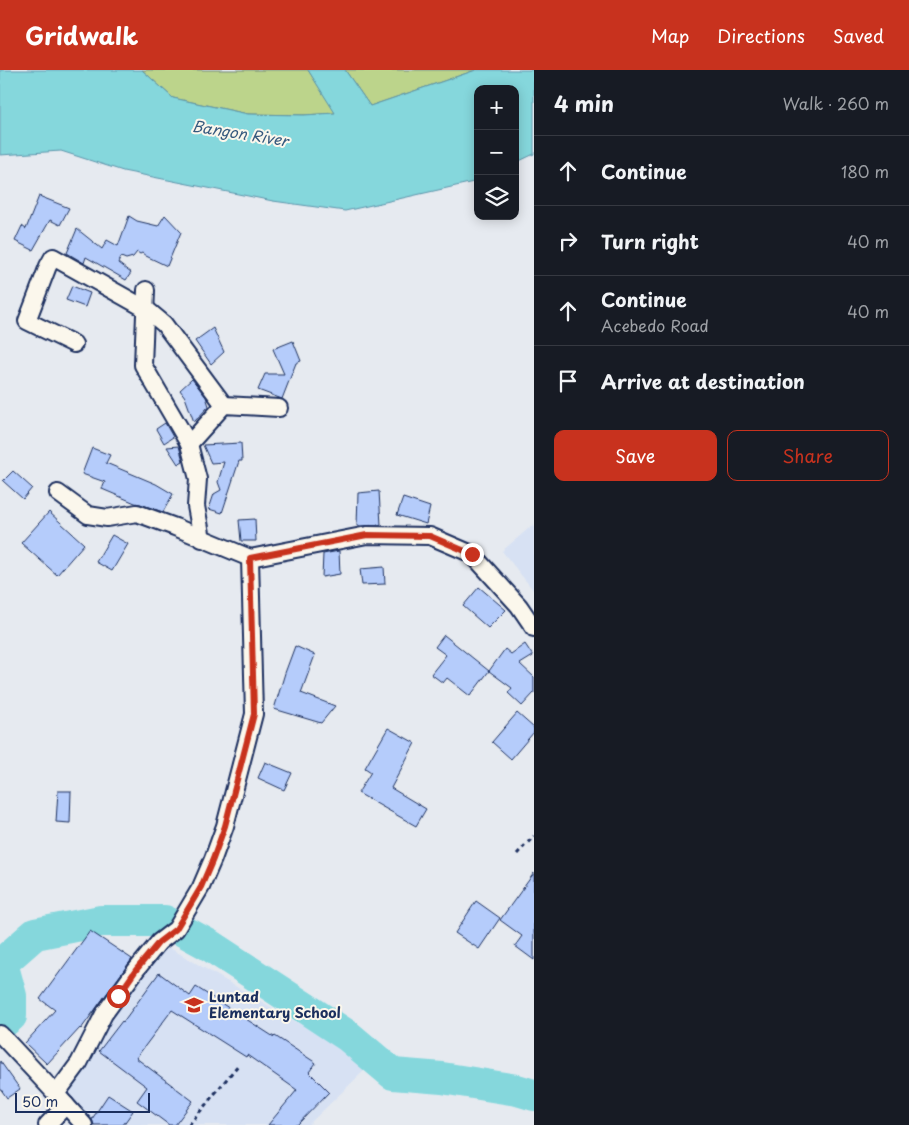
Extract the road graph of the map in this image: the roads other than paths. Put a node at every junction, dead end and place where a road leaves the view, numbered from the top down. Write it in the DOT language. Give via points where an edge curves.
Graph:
graph roads {
  1 [pos="146,290"];
  2 [pos="146,309"];
  3 [pos="74,344"];
  4 [pos="224,406"];
  5 [pos="279,408"];
  6 [pos="189,444"];
  7 [pos="58,493"];
  8 [pos="202,539"];
  9 [pos="250,558"];
  10 [pos="534,628"];
  11 [pos="0,1034"];
  12 [pos="61,1100"];
  13 [pos="47,1125"];
  14 [pos="84,1125"];
  1 -- 2 [label="street"];
  2 -- 3 [label="street" via="54,257 27,321"];
  2 -- 4 [label="street" via="164,324"];
  2 -- 6 [label="street" via="143,365"];
  4 -- 5 [label="street"];
  4 -- 6 [label="street"];
  6 -- 8 [label="street" via="198,480 196,506"];
  7 -- 8 [label="street" via="88,515 108,518 137,513"];
  8 -- 9 [label="street"];
  9 -- 10 [label="street" via="367,535 430,536 472,554 519,606"];
  9 -- 12 [label="street" via="254,714 225,826 201,887 176,929 159,942 104,1014"];
  11 -- 12 [label="street"];
  12 -- 13 [label="street"];
  12 -- 14 [label="street"];
}
